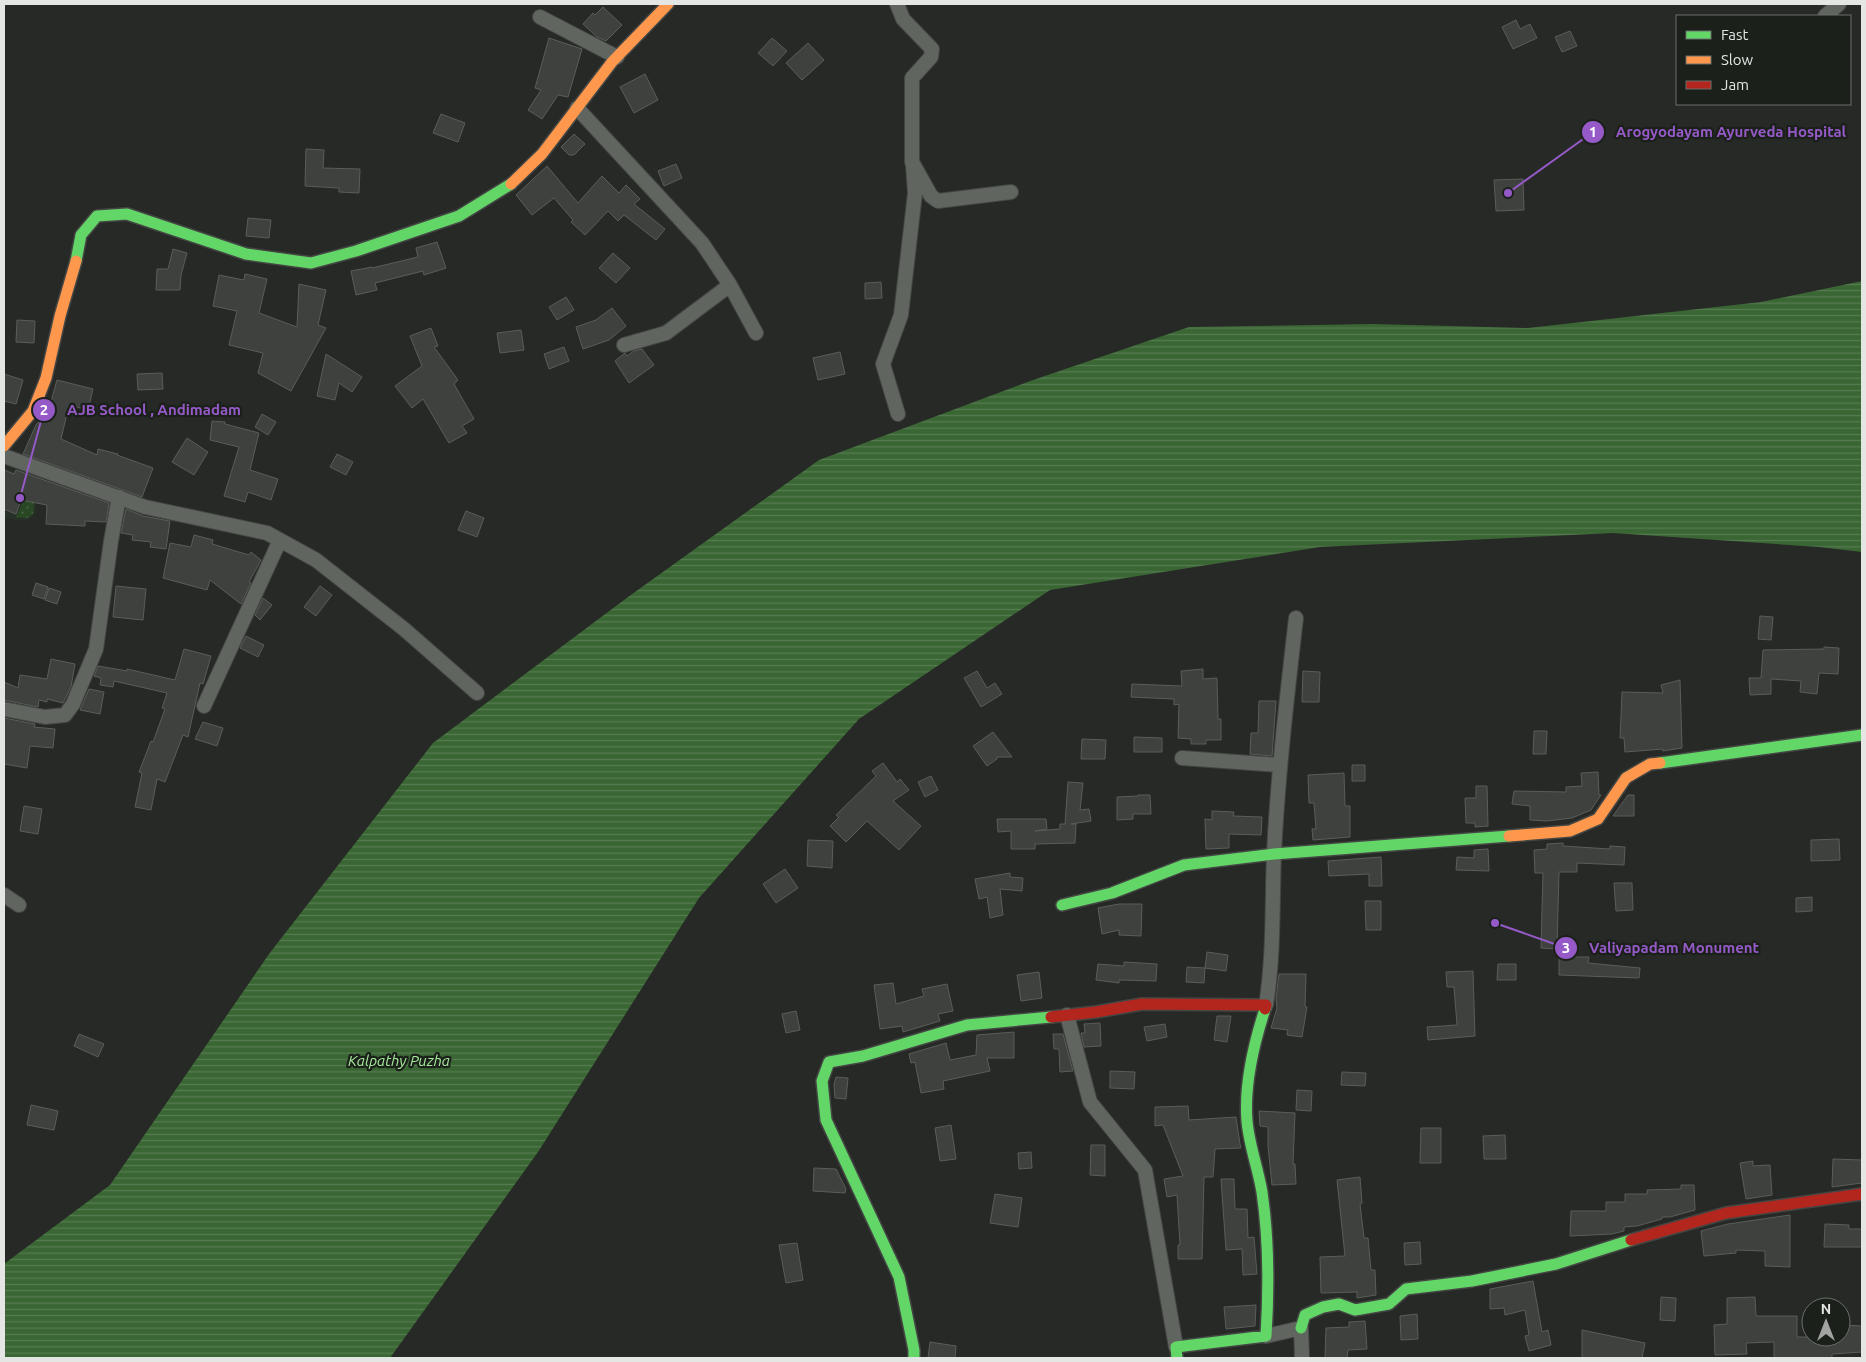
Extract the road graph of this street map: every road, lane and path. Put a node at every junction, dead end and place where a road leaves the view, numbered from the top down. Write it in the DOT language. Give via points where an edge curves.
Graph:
graph roads {
  1 [pos="668,4"];
  2 [pos="897,4"];
  3 [pos="1839,4"];
  4 [pos="1826,15"];
  5 [pos="540,17"];
  6 [pos="617,57"];
  7 [pos="577,108"];
  8 [pos="912,162"];
  9 [pos="1011,192"];
  10 [pos="730,285"];
  11 [pos="756,333"];
  12 [pos="624,345"];
  13 [pos="898,414"];
  14 [pos="4,446"];
  15 [pos="4,456"];
  16 [pos="119,497"];
  17 [pos="280,540"];
  18 [pos="1296,618"];
  19 [pos="477,693"];
  20 [pos="204,706"];
  21 [pos="4,709"];
  22 [pos="1862,735"];
  23 [pos="1182,758"];
  24 [pos="1280,765"];
  25 [pos="1274,854"];
  26 [pos="4,895"];
  27 [pos="19,905"];
  28 [pos="1062,905"];
  29 [pos="1266,1005"];
  30 [pos="1068,1015"];
  31 [pos="1862,1194"];
  32 [pos="1301,1328"];
  33 [pos="1266,1336"];
  34 [pos="1177,1352"];
  35 [pos="914,1358"];
  36 [pos="1302,1358"];
  1 -- 6 [label="street"];
  2 -- 8 [label="street" via="903,19 932,49 931,57 912,78"];
  3 -- 4 [label="street"];
  5 -- 6 [label="street"];
  6 -- 7 [label="street"];
  7 -- 10 [label="street" via="702,243"];
  7 -- 14 [label="street" via="542,154 510,185 459,216 312,263 246,254 127,214 97,216 81,236 46,378 33,411"];
  8 -- 9 [label="street" via="931,196 938,201"];
  8 -- 13 [label="street" via="915,193 901,315 883,364"];
  10 -- 11 [label="street"];
  10 -- 12 [label="street" via="666,333"];
  15 -- 16 [label="street"];
  16 -- 17 [label="street" via="145,507 267,533"];
  16 -- 21 [label="street" via="96,650 73,704 65,715 45,717"];
  17 -- 19 [label="street" via="316,560 404,629"];
  17 -- 20 [label="street"];
  18 -- 24 [label="street"];
  22 -- 25 [label="street" via="1650,764 1626,778 1598,819 1570,831"];
  23 -- 24 [label="street"];
  24 -- 25 [label="street"];
  25 -- 28 [label="street" via="1184,865 1112,894"];
  25 -- 29 [label="street"];
  26 -- 27 [label="street"];
  29 -- 30 [label="street" via="1142,1004"];
  29 -- 33 [label="street" via="1249,1075 1247,1121 1262,1192 1269,1278"];
  30 -- 34 [label="street" via="1090,1102 1145,1170"];
  30 -- 35 [label="street" via="967,1025 863,1056 829,1062 822,1081 826,1120 899,1277"];
  31 -- 32 [label="street" via="1726,1213 1556,1264 1472,1282 1406,1289 1389,1304 1355,1310 1339,1304 1324,1307 1305,1315"];
  32 -- 33 [label="street"];
  32 -- 36 [label="street"];
  33 -- 34 [label="street"];
}
